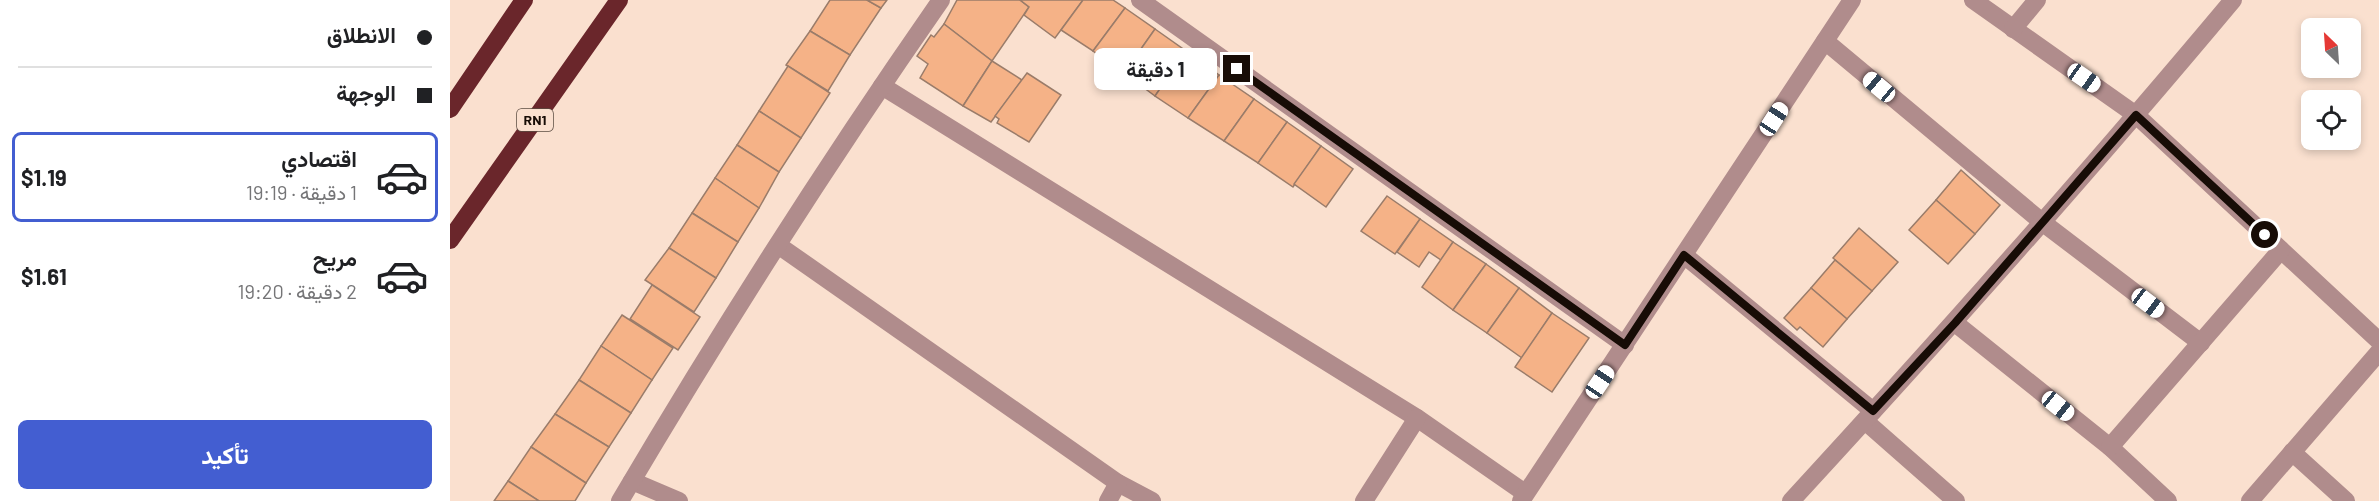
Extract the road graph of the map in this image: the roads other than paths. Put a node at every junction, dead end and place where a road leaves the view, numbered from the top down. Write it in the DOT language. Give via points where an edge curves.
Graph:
graph roads {
  1 [pos="524,0"];
  2 [pos="619,0"];
  3 [pos="941,0"];
  4 [pos="1140,0"];
  5 [pos="1852,0"];
  6 [pos="1973,0"];
  7 [pos="2037,0"];
  8 [pos="2233,0"];
  9 [pos="2013,29"];
  10 [pos="1825,41"];
  11 [pos="882,86"];
  12 [pos="450,109"];
  13 [pos="2136,115"];
  14 [pos="2042,222"];
  15 [pos="450,240"];
  16 [pos="778,245"];
  17 [pos="2282,250"];
  18 [pos="1684,255"];
  19 [pos="1955,323"];
  20 [pos="2379,341"];
  21 [pos="2201,343"];
  22 [pos="1625,345"];
  23 [pos="2379,352"];
  24 [pos="1869,416"];
  25 [pos="1417,418"];
  26 [pos="2110,447"];
  27 [pos="2292,452"];
  28 [pos="632,481"];
  29 [pos="1118,483"];
  30 [pos="1523,497"];
  31 [pos="620,501"];
  32 [pos="679,501"];
  33 [pos="1108,501"];
  34 [pos="1152,501"];
  35 [pos="1364,501"];
  36 [pos="1791,501"];
  37 [pos="1956,501"];
  38 [pos="2168,501"];
  39 [pos="2250,501"];
  40 [pos="2346,501"];
  1 -- 12 [label="highway"];
  2 -- 15 [label="highway, RN1"];
  3 -- 11 [label="street"];
  4 -- 22 [label="street"];
  5 -- 10 [label="street"];
  6 -- 9 [label="street"];
  7 -- 9 [label="street"];
  8 -- 13 [label="street"];
  9 -- 13 [label="street"];
  10 -- 14 [label="street"];
  10 -- 18 [label="street"];
  11 -- 16 [label="street"];
  11 -- 25 [label="street"];
  13 -- 14 [label="street"];
  13 -- 17 [label="street"];
  14 -- 19 [label="street"];
  14 -- 21 [label="street"];
  16 -- 28 [label="street"];
  16 -- 29 [label="street"];
  17 -- 20 [label="street"];
  17 -- 21 [label="street"];
  18 -- 22 [label="street"];
  18 -- 24 [label="street"];
  19 -- 24 [label="street"];
  19 -- 26 [label="street"];
  21 -- 26 [label="street"];
  22 -- 30 [label="street"];
  23 -- 27 [label="street"];
  24 -- 36 [label="street"];
  24 -- 37 [label="street"];
  25 -- 30 [label="street"];
  25 -- 35 [label="street"];
  26 -- 38 [label="street"];
  27 -- 39 [label="street"];
  27 -- 40 [label="street"];
  28 -- 31 [label="street"];
  28 -- 32 [label="street"];
  29 -- 33 [label="street"];
  29 -- 34 [label="street"];
}
